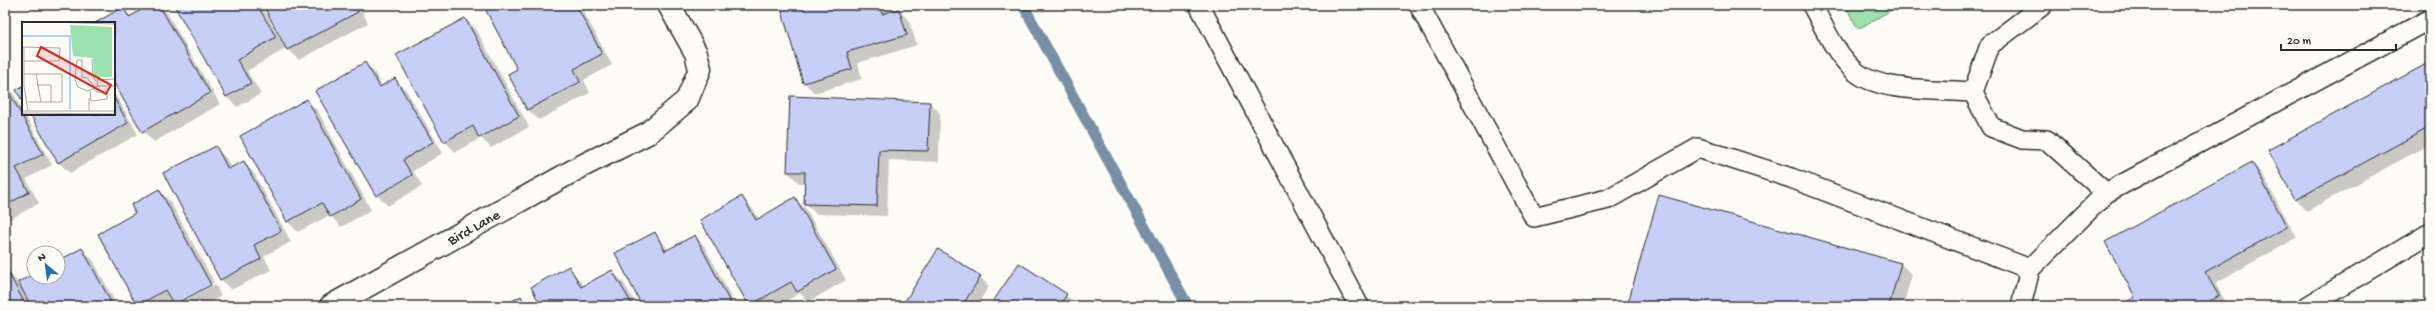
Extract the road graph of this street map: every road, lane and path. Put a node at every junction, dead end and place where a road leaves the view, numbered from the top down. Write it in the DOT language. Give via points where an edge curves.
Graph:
graph roads {
  1 [pos="669,5"];
  2 [pos="1199,5"];
  3 [pos="1418,5"];
  4 [pos="1812,5"];
  5 [pos="2043,5"];
  6 [pos="2430,19"];
  7 [pos="1973,92"];
  8 [pos="2106,193"];
  9 [pos="2430,233"];
  10 [pos="2030,269"];
  11 [pos="332,306"];
  12 [pos="1359,306"];
  13 [pos="2021,306"];
  14 [pos="2308,306"];
  1 -- 11 [label="street, Bird Lane" via="696,53 700,69 687,100 648,133 580,167"];
  2 -- 12 [label="lane"];
  3 -- 10 [label="lane" via="1534,217 1608,199 1698,148 1791,178"];
  4 -- 7 [label="lane" via="1837,49 1856,72 1882,85"];
  5 -- 7 [label="lane" via="1990,45"];
  6 -- 8 [label="lane"];
  7 -- 8 [label="lane" via="1991,127 2022,138 2048,140"];
  8 -- 10 [label="lane"];
  9 -- 14 [label="lane"];
  10 -- 13 [label="lane"];
}
